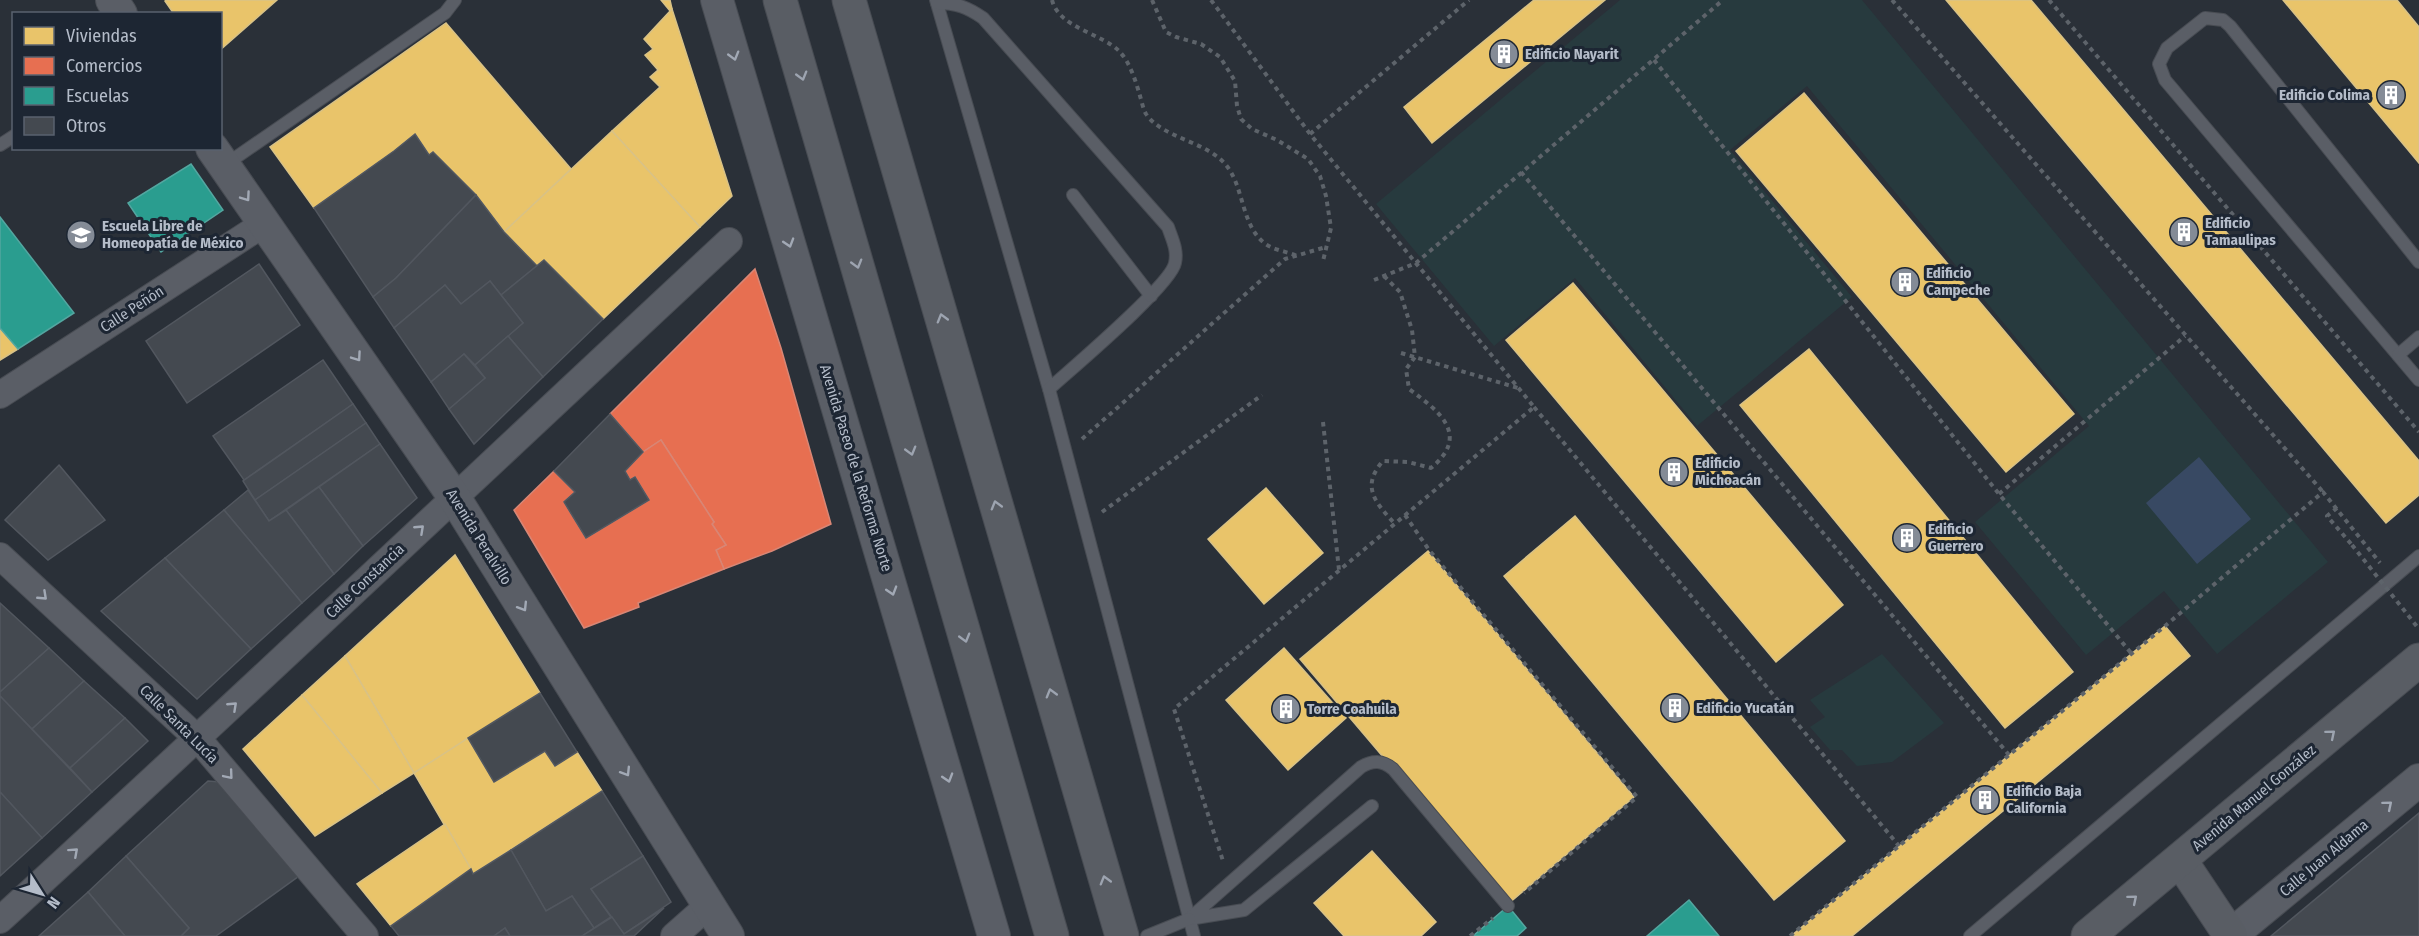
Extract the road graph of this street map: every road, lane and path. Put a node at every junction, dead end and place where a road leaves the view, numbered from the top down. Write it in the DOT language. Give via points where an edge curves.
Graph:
graph roads {
  1 [pos="455,0"];
  2 [pos="717,0"];
  3 [pos="780,0"];
  4 [pos="849,0"];
  5 [pos="1052,0"];
  6 [pos="1152,0"];
  7 [pos="1211,0"];
  8 [pos="1469,0"];
  9 [pos="1723,0"];
  10 [pos="1892,0"];
  11 [pos="2049,0"];
  12 [pos="936,2"];
  13 [pos="1654,60"];
  14 [pos="1310,134"];
  15 [pos="218,157"];
  16 [pos="1521,172"];
  17 [pos="1073,195"];
  18 [pos="265,223"];
  19 [pos="729,241"];
  20 [pos="1327,246"];
  21 [pos="1297,256"];
  22 [pos="1323,261"];
  23 [pos="2419,262"];
  24 [pos="1416,263"];
  25 [pos="1384,276"];
  26 [pos="1374,280"];
  27 [pos="1151,296"];
  28 [pos="2185,336"];
  29 [pos="2419,337"];
  30 [pos="1401,353"];
  31 [pos="2398,355"];
  32 [pos="1415,357"];
  33 [pos="2419,380"];
  34 [pos="1519,388"];
  35 [pos="1049,389"];
  36 [pos="0,395"];
  37 [pos="1262,395"];
  38 [pos="1534,407"];
  39 [pos="1323,422"];
  40 [pos="2419,432"];
  41 [pos="1065,454"];
  42 [pos="2323,492"];
  43 [pos="1999,494"];
  44 [pos="454,497"];
  45 [pos="2337,508"];
  46 [pos="1405,515"];
  47 [pos="1395,524"];
  48 [pos="1084,525"];
  49 [pos="0,556"];
  50 [pos="2419,556"];
  51 [pos="1339,571"];
  52 [pos="2392,578"];
  53 [pos="2419,629"];
  54 [pos="2132,653"];
  55 [pos="2419,660"];
  56 [pos="198,739"];
  57 [pos="2009,755"];
  58 [pos="2419,780"];
  59 [pos="1372,806"];
  60 [pos="1899,846"];
  61 [pos="2180,860"];
  62 [pos="1229,881"];
  63 [pos="709,906"];
  64 [pos="1508,906"];
  65 [pos="1189,919"];
  66 [pos="0,920"];
  67 [pos="365,936"];
  68 [pos="674,936"];
  69 [pos="728,936"];
  70 [pos="994,936"];
  71 [pos="1052,936"];
  72 [pos="1122,936"];
  73 [pos="1147,936"];
  74 [pos="1194,936"];
  75 [pos="1470,936"];
  76 [pos="1790,936"];
  77 [pos="1970,936"];
  78 [pos="2088,936"];
  79 [pos="2230,936"];
  1 -- 15 [label="lane" via="445,13"];
  2 -- 70 [label="street, Avenida Paseo de la Reforma Norte, one-way"];
  3 -- 71 [label="main road, one-way"];
  72 -- 4 [label="main road, one-way"];
  5 -- 21 [label="path" via="1054,9 1070,22 1119,51 1137,86 1145,114 1226,164 1263,242"];
  6 -- 20 [label="path" via="1166,32 1201,44 1220,57 1235,81 1241,119 1308,159 1320,176 1326,196 1331,228"];
  7 -- 14 [label="path"];
  8 -- 14 [label="path"];
  9 -- 13 [label="path"];
  10 -- 28 [label="path"];
  11 -- 40 [label="path"];
  12 -- 27 [label="lane" via="961,5 983,18 1168,227 1176,249 1175,264 1170,276"];
  12 -- 35 [label="lane"];
  13 -- 16 [label="path"];
  13 -- 43 [label="path"];
  14 -- 24 [label="path"];
  15 -- 18 [label="street, Avenida Peralvillo, one-way"];
  16 -- 24 [label="path"];
  16 -- 57 [label="path"];
  17 -- 27 [label="lane"];
  18 -- 36 [label="street, Calle Peñón"];
  18 -- 44 [label="street, Avenida Peralvillo, one-way"];
  19 -- 44 [label="street, Calle Constancia"];
  20 -- 21 [label="path"];
  20 -- 22 [label="path"];
  21 -- 41 [label="path" via="1285,259"];
  23 -- 31 [label="lane" via="2223,20 2205,18 2167,48 2159,64 2164,80"];
  24 -- 25 [label="path"];
  24 -- 34 [label="path"];
  25 -- 26 [label="path"];
  25 -- 32 [label="path" via="1400,292 1412,330"];
  27 -- 35 [label="lane"];
  28 -- 42 [label="path"];
  28 -- 43 [label="path"];
  29 -- 31 [label="lane"];
  30 -- 32 [label="path"];
  31 -- 33 [label="lane"];
  32 -- 34 [label="path"];
  32 -- 47 [label="path" via="1406,369 1409,389 1449,427 1450,442 1441,460 1431,468 1383,461 1375,469 1370,485 1376,503"];
  34 -- 38 [label="path"];
  35 -- 41 [label="lane"];
  37 -- 48 [label="path"];
  38 -- 46 [label="path"];
  38 -- 60 [label="path"];
  39 -- 51 [label="path"];
  41 -- 48 [label="lane"];
  42 -- 45 [label="path"];
  42 -- 54 [label="path"];
  43 -- 54 [label="path"];
  56 -- 44 [label="street, Calle Constancia, one-way"];
  44 -- 63 [label="street, Avenida Peralvillo, one-way"];
  45 -- 52 [label="path"];
  45 -- 53 [label="path, bridge" via="2327,516"];
  46 -- 47 [label="path"];
  46 -- 64 [label="path" via="1429,550 1637,797"];
  47 -- 51 [label="path"];
  48 -- 65 [label="lane"];
  49 -- 56 [label="street, Calle Santa Lucía, one-way"];
  50 -- 52 [label="lane"];
  51 -- 62 [label="path" via="1174,710"];
  52 -- 77 [label="lane"];
  54 -- 57 [label="path"];
  61 -- 55 [label="main road, Avenida Manuel González, one-way"];
  66 -- 56 [label="street, Calle Constancia, one-way"];
  56 -- 67 [label="street, Calle Santa Lucía, one-way"];
  57 -- 60 [label="path"];
  79 -- 58 [label="street, Calle Juan Aldama, one-way"];
  59 -- 65 [label="lane" via="1244,910"];
  60 -- 76 [label="path"];
  78 -- 61 [label="main road, Avenida Manuel González, one-way"];
  61 -- 79 [label="main road"];
  62 -- 64 [label="lane" via="1361,767 1377,761 1393,769"];
  62 -- 65 [label="lane"];
  63 -- 68 [label="street"];
  63 -- 69 [label="street, Avenida Peralvillo"];
  64 -- 75 [label="path"];
  65 -- 73 [label="lane"];
  65 -- 74 [label="lane"];
}
